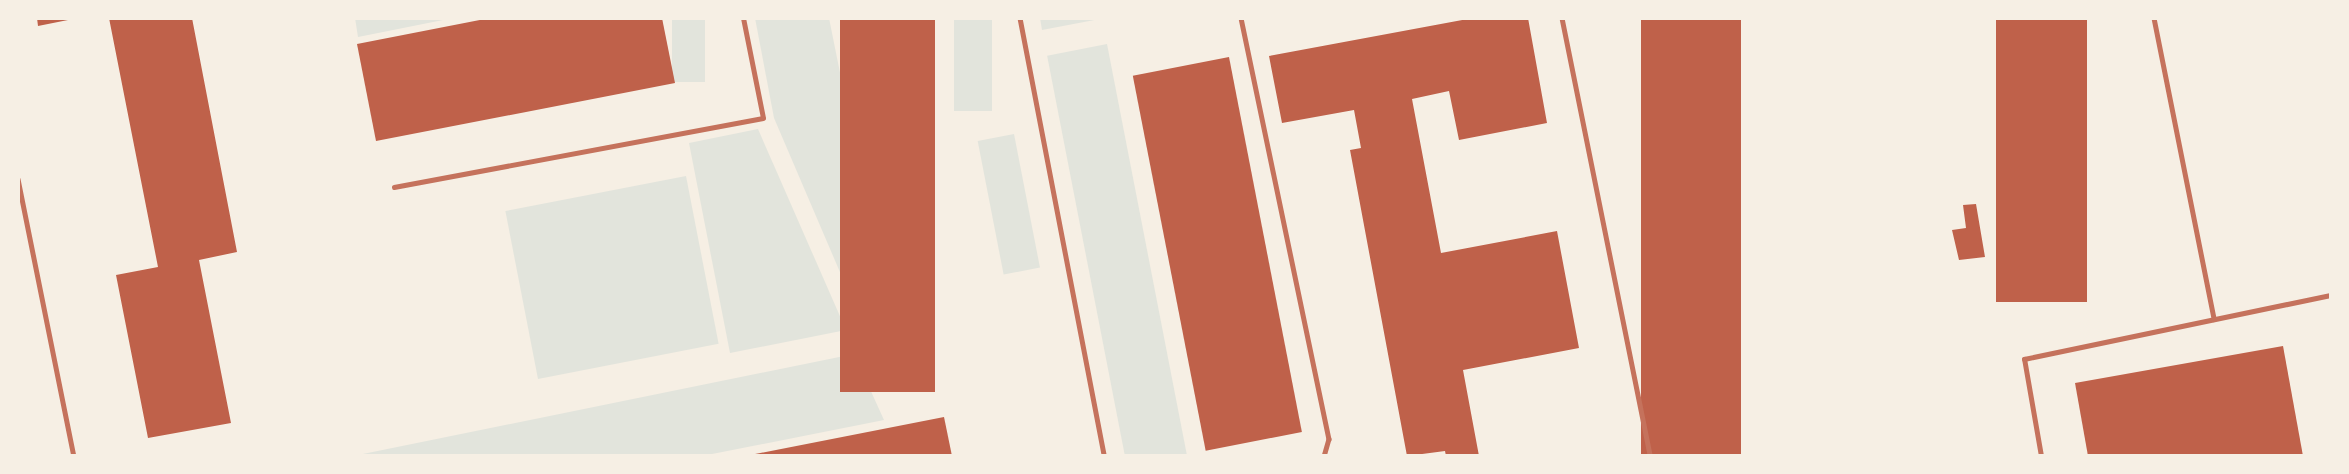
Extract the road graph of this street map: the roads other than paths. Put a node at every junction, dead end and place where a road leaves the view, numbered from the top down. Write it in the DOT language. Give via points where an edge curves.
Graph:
graph roads {
  1 [pos="743,18"];
  2 [pos="1020,18"];
  3 [pos="1241,18"];
  4 [pos="1562,18"];
  5 [pos="2154,18"];
  6 [pos="18,179"];
  7 [pos="394,187"];
  8 [pos="2331,295"];
  9 [pos="2214,319"];
  10 [pos="74,456"];
  11 [pos="1104,456"];
  12 [pos="1324,456"];
  13 [pos="1650,456"];
  14 [pos="2041,456"];
  1 -- 7 [label="lane" via="764,118"];
  2 -- 11 [label="lane"];
  3 -- 12 [label="lane" via="1329,439"];
  4 -- 13 [label="lane"];
  5 -- 9 [label="lane"];
  6 -- 10 [label="lane"];
  8 -- 9 [label="lane"];
  9 -- 14 [label="lane" via="2024,359"];
}
